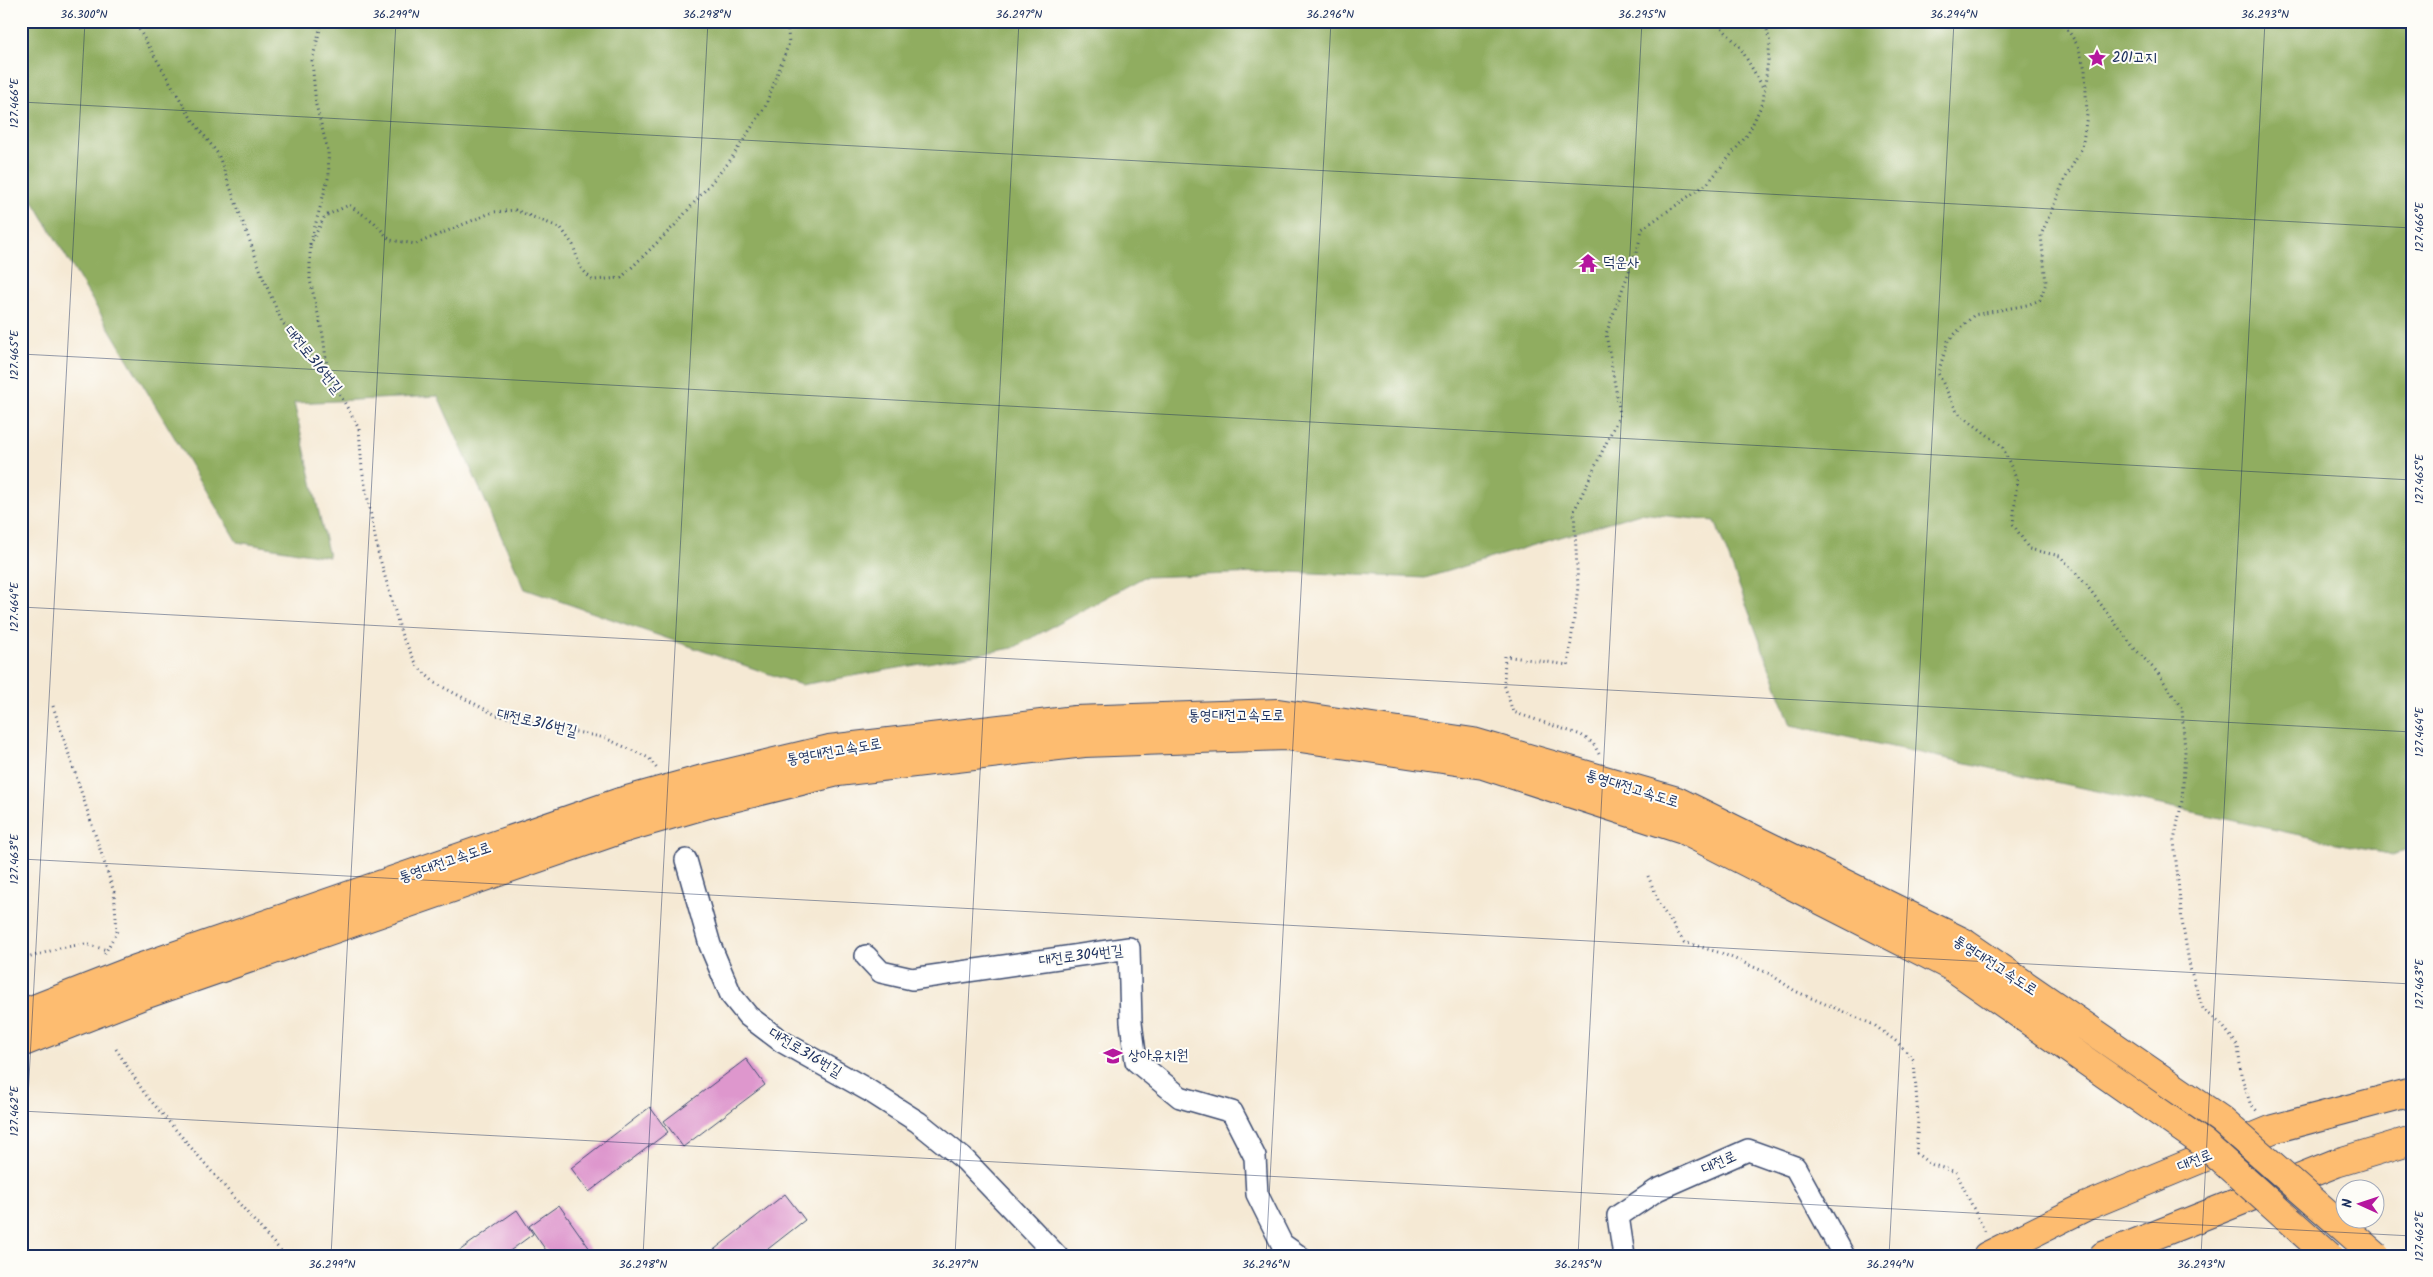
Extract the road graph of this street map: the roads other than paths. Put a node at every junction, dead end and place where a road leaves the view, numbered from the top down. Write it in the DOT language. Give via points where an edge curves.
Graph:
graph roads {
  1 [pos="622,815"];
  2 [pos="686,860"];
  3 [pos="1958,955"];
  4 [pos="866,956"];
  5 [pos="21,1014"];
  6 [pos="21,1043"];
  7 [pos="2412,1092"];
  8 [pos="2412,1140"];
  9 [pos="1991,1254"];
  10 [pos="1056,1256"];
  11 [pos="1299,1256"];
  12 [pos="1624,1256"];
  13 [pos="1844,1256"];
  14 [pos="2103,1256"];
  15 [pos="2329,1256"];
  16 [pos="2376,1256"];
  1 -- 3 [label="main road, 통영대전고속도로, bridge" via="706,791 1084,742 1287,736 1483,765 1683,830"];
  1 -- 5 [label="main road, 통영대전고속도로" via="136,969"];
  1 -- 6 [label="main road, 통영대전고속도로"];
  2 -- 10 [label="street, 대전로316번길" via="710,945 731,995 748,1016 781,1041 918,1122 964,1160"];
  3 -- 15 [label="main road, 통영대전고속도로, bridge" via="2203,1143"];
  3 -- 16 [label="main road, 통영대전고속도로, bridge" via="2220,1119"];
  4 -- 11 [label="street, 대전로304번길" via="881,972 912,979 1129,948 1131,1022 1136,1061 1180,1097 1232,1112 1255,1157 1257,1194 1282,1244"];
  7 -- 9 [label="main road, 대전로" via="2274,1129 2086,1206"];
  8 -- 14 [label="main road" via="2336,1162"];
  12 -- 13 [label="street, 대전로" via="1618,1216 1657,1190 1748,1150 1795,1167"];
}
